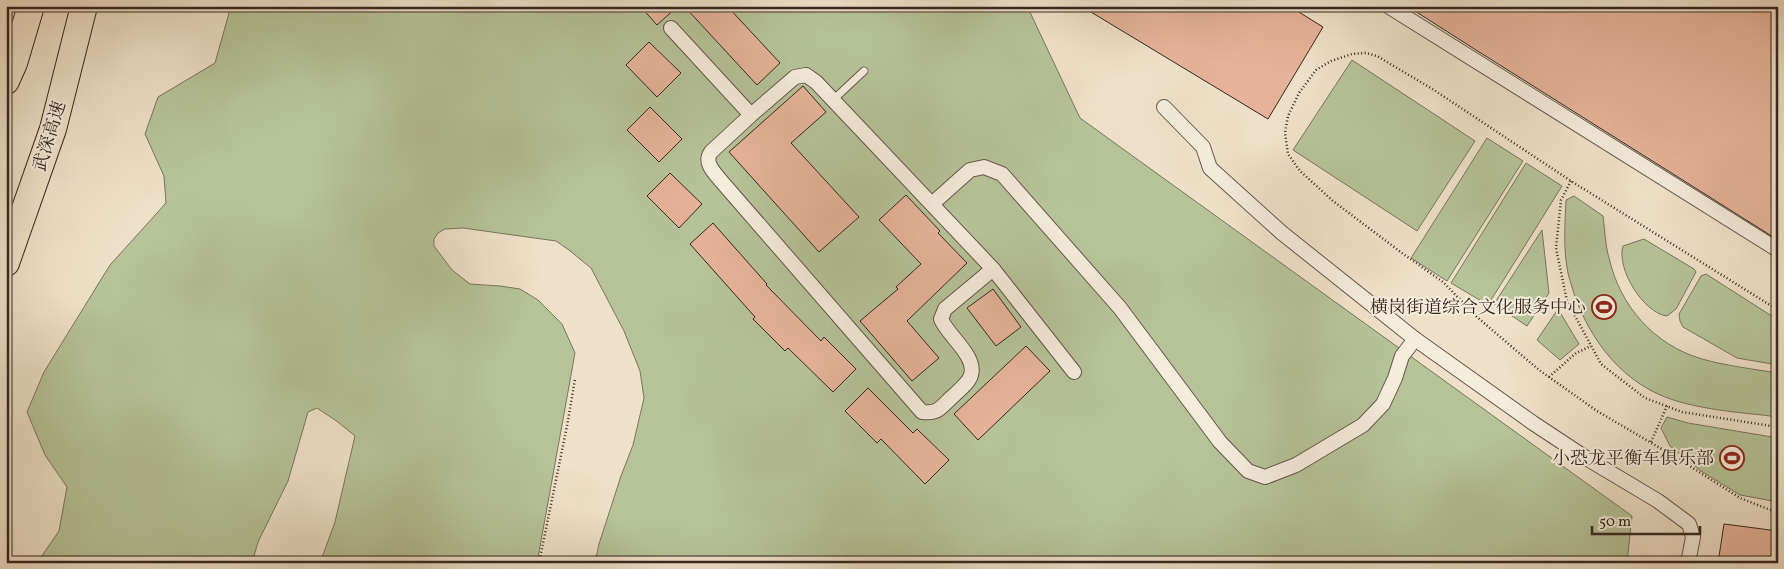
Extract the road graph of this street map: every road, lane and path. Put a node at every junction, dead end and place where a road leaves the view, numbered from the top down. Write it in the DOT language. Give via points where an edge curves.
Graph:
graph roads {
  1 [pos="31,6"];
  2 [pos="84,6"];
  3 [pos="1388,6"];
  4 [pos="671,28"];
  5 [pos="864,71"];
  6 [pos="6,81"];
  7 [pos="833,100"];
  8 [pos="1164,108"];
  9 [pos="751,115"];
  10 [pos="1571,181"];
  11 [pos="932,204"];
  12 [pos="1778,250"];
  13 [pos="6,263"];
  14 [pos="993,269"];
  15 [pos="1778,310"];
  16 [pos="1415,339"];
  17 [pos="1591,346"];
  18 [pos="1074,372"];
  19 [pos="1549,377"];
  20 [pos="575,380"];
  21 [pos="1667,406"];
  22 [pos="1778,427"];
  23 [pos="1651,442"];
  24 [pos="1778,513"];
  25 [pos="539,563"];
  26 [pos="1688,563"];
  1 -- 6 [label="highway"];
  2 -- 13 [label="highway, 武深高速" via="52,129"];
  3 -- 12 [label="street"];
  4 -- 9 [label="street"];
  5 -- 7 [label="lane"];
  7 -- 9 [label="street" via="806,75 796,77"];
  7 -- 11 [label="street"];
  8 -- 16 [label="street" via="1204,147 1210,168 1282,233"];
  9 -- 14 [label="street" via="711,152 708,163 922,412 939,410 971,375 966,353 944,328 941,319 945,309"];
  10 -- 15 [label="path"];
  10 -- 17 [label="path" via="1562,200 1556,248 1567,302"];
  10 -- 19 [label="path" via="1434,90 1377,56 1366,53 1331,61 1316,70 1288,116 1285,133 1288,154 1300,171 1333,201 1443,282 1497,335"];
  11 -- 14 [label="street"];
  11 -- 16 [label="street" via="970,170 984,167 1002,174 1120,308 1220,442 1248,471 1265,477 1296,465 1364,425 1383,404 1402,356"];
  14 -- 18 [label="street"];
  16 -- 26 [label="street" via="1540,428 1658,500 1689,524 1693,537"];
  17 -- 19 [label="path"];
  17 -- 21 [label="path" via="1601,364 1645,398"];
  19 -- 23 [label="path" via="1597,411"];
  20 -- 25 [label="path"];
  21 -- 22 [label="path" via="1682,412"];
  21 -- 23 [label="path"];
  23 -- 24 [label="path" via="1740,498"];
}
